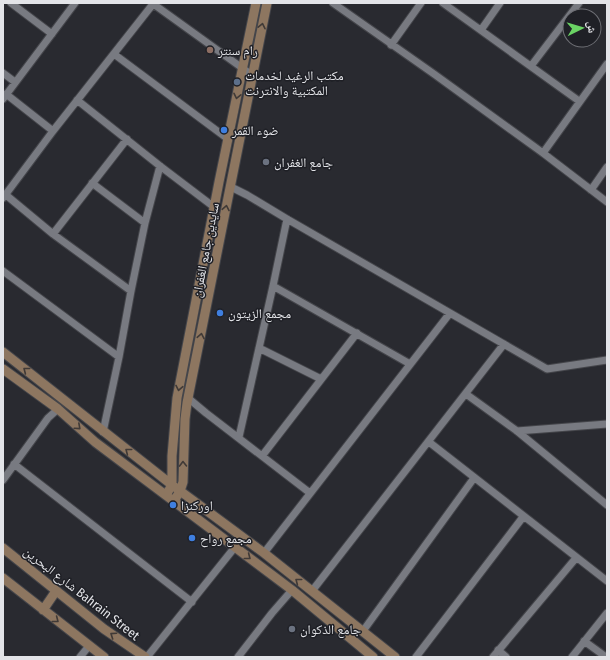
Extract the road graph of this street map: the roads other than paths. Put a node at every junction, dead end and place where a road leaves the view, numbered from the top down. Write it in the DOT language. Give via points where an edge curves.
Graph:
graph roads {
  1 [pos="11,3"];
  2 [pos="75,3"];
  3 [pos="256,3"];
  4 [pos="267,3"];
  5 [pos="333,3"];
  6 [pos="421,3"];
  7 [pos="443,3"];
  8 [pos="500,3"];
  9 [pos="579,3"];
  10 [pos="153,4"];
  11 [pos="481,30"];
  12 [pos="52,34"];
  13 [pos="391,45"];
  14 [pos="114,54"];
  15 [pos="607,64"];
  16 [pos="531,66"];
  17 [pos="243,69"];
  18 [pos="3,73"];
  19 [pos="252,76"];
  20 [pos="15,82"];
  21 [pos="5,96"];
  22 [pos="77,100"];
  23 [pos="579,101"];
  24 [pos="53,131"];
  25 [pos="127,139"];
  26 [pos="228,139"];
  27 [pos="543,153"];
  28 [pos="160,166"];
  29 [pos="607,167"];
  30 [pos="92,183"];
  31 [pos="230,187"];
  32 [pos="591,190"];
  33 [pos="4,196"];
  34 [pos="607,202"];
  35 [pos="214,207"];
  36 [pos="287,219"];
  37 [pos="145,223"];
  38 [pos="53,234"];
  39 [pos="3,271"];
  40 [pos="273,286"];
  41 [pos="131,290"];
  42 [pos="450,313"];
  43 [pos="356,333"];
  44 [pos="504,344"];
  45 [pos="259,348"];
  46 [pos="3,352"];
  47 [pos="120,357"];
  48 [pos="607,360"];
  49 [pos="410,364"];
  50 [pos="3,369"];
  51 [pos="321,379"];
  52 [pos="466,394"];
  53 [pos="188,398"];
  54 [pos="58,409"];
  55 [pos="607,424"];
  56 [pos="517,431"];
  57 [pos="103,432"];
  58 [pos="239,437"];
  59 [pos="429,442"];
  60 [pos="262,456"];
  61 [pos="14,464"];
  62 [pos="474,478"];
  63 [pos="3,480"];
  64 [pos="172,485"];
  65 [pos="180,491"];
  66 [pos="310,492"];
  67 [pos="166,495"];
  68 [pos="174,501"];
  69 [pos="607,505"];
  70 [pos="523,517"];
  71 [pos="235,547"];
  72 [pos="3,548"];
  73 [pos="264,553"];
  74 [pos="576,558"];
  75 [pos="3,578"];
  76 [pos="607,581"];
  77 [pos="292,590"];
  78 [pos="56,591"];
  79 [pos="312,591"];
  80 [pos="192,602"];
  81 [pos="43,610"];
  82 [pos="337,610"];
  83 [pos="607,613"];
  84 [pos="329,620"];
  85 [pos="363,631"];
  86 [pos="584,642"];
  87 [pos="89,646"];
  88 [pos="498,650"];
  89 [pos="80,657"];
  90 [pos="104,657"];
  91 [pos="146,657"];
  92 [pos="238,657"];
  93 [pos="373,657"];
  94 [pos="395,657"];
  95 [pos="416,657"];
  96 [pos="493,657"];
  97 [pos="506,657"];
  98 [pos="572,657"];
  99 [pos="606,657"];
  1 -- 12 [label="street"];
  2 -- 12 [label="street"];
  3 -- 17 [label="street, سايدين جامع الغفران"];
  19 -- 4 [label="street, سايدين جامع الغفران, one-way"];
  5 -- 13 [label="street"];
  6 -- 13 [label="street"];
  7 -- 11 [label="street"];
  8 -- 11 [label="street"];
  9 -- 16 [label="street"];
  10 -- 14 [label="street"];
  10 -- 17 [label="street"];
  11 -- 16 [label="street"];
  12 -- 20 [label="street"];
  13 -- 27 [label="street"];
  14 -- 22 [label="street"];
  14 -- 26 [label="street"];
  15 -- 23 [label="street"];
  16 -- 23 [label="street"];
  17 -- 19 [label="street"];
  17 -- 26 [label="street, سايدين جامع الغفران, one-way"];
  18 -- 20 [label="street"];
  19 -- 31 [label="street, سايدين جامع الغفران"];
  20 -- 21 [label="street"];
  21 -- 24 [label="street"];
  22 -- 24 [label="street"];
  22 -- 25 [label="street"];
  23 -- 27 [label="street"];
  24 -- 33 [label="street"];
  25 -- 28 [label="street"];
  25 -- 30 [label="street"];
  26 -- 35 [label="street, سايدين جامع الغفران"];
  27 -- 32 [label="street"];
  28 -- 35 [label="street"];
  28 -- 37 [label="street"];
  29 -- 32 [label="street"];
  30 -- 37 [label="street"];
  30 -- 38 [label="street"];
  31 -- 36 [label="street"];
  53 -- 31 [label="street, سايدين جامع الغفران, one-way"];
  32 -- 34 [label="street"];
  33 -- 38 [label="street"];
  35 -- 64 [label="street, سايدين جامع الغفران, one-way" via="177,398"];
  36 -- 40 [label="street"];
  36 -- 42 [label="street"];
  37 -- 41 [label="street"];
  38 -- 41 [label="street"];
  39 -- 47 [label="street"];
  40 -- 43 [label="street"];
  40 -- 45 [label="street"];
  41 -- 47 [label="street"];
  42 -- 44 [label="street"];
  42 -- 49 [label="street"];
  43 -- 49 [label="street"];
  43 -- 51 [label="street"];
  44 -- 48 [label="street" via="547,369"];
  44 -- 52 [label="street"];
  45 -- 51 [label="street"];
  45 -- 58 [label="street"];
  57 -- 46 [label="street, one-way"];
  47 -- 57 [label="street"];
  49 -- 66 [label="street"];
  50 -- 54 [label="street"];
  51 -- 60 [label="street"];
  52 -- 56 [label="street"];
  52 -- 59 [label="street"];
  53 -- 58 [label="street"];
  65 -- 53 [label="street, سايدين جامع الغفران, one-way"];
  54 -- 61 [label="street" via="48,418"];
  54 -- 67 [label="street, one-way" via="95,442"];
  55 -- 56 [label="street"];
  56 -- 69 [label="street"];
  64 -- 57 [label="street, one-way"];
  58 -- 60 [label="street"];
  59 -- 62 [label="street"];
  59 -- 79 [label="street"];
  60 -- 66 [label="street"];
  61 -- 63 [label="street"];
  61 -- 80 [label="street"];
  62 -- 70 [label="street"];
  62 -- 85 [label="street"];
  64 -- 65 [label="street"];
  64 -- 67 [label="street"];
  65 -- 68 [label="street, سايدين جامع الغفران"];
  65 -- 73 [label="street"];
  66 -- 73 [label="street"];
  67 -- 68 [label="street"];
  68 -- 71 [label="street"];
  70 -- 74 [label="street"];
  70 -- 95 [label="street"];
  71 -- 77 [label="street, one-way"];
  71 -- 80 [label="street"];
  72 -- 78 [label="street, شارع البحرين Bahrain Street"];
  79 -- 73 [label="street, one-way"];
  74 -- 76 [label="street"];
  74 -- 88 [label="street"];
  75 -- 81 [label="street"];
  77 -- 84 [label="street"];
  77 -- 92 [label="street"];
  78 -- 81 [label="street"];
  91 -- 78 [label="street, شارع البحرين Bahrain Street, one-way" via="104,629"];
  79 -- 82 [label="street"];
  80 -- 91 [label="street"];
  81 -- 87 [label="street, one-way"];
  82 -- 84 [label="street"];
  82 -- 85 [label="street"];
  83 -- 86 [label="street"];
  84 -- 93 [label="street"];
  85 -- 94 [label="street"];
  86 -- 98 [label="street"];
  86 -- 99 [label="street"];
  87 -- 89 [label="street"];
  87 -- 90 [label="street"];
  88 -- 96 [label="street"];
  88 -- 97 [label="street"];
}
